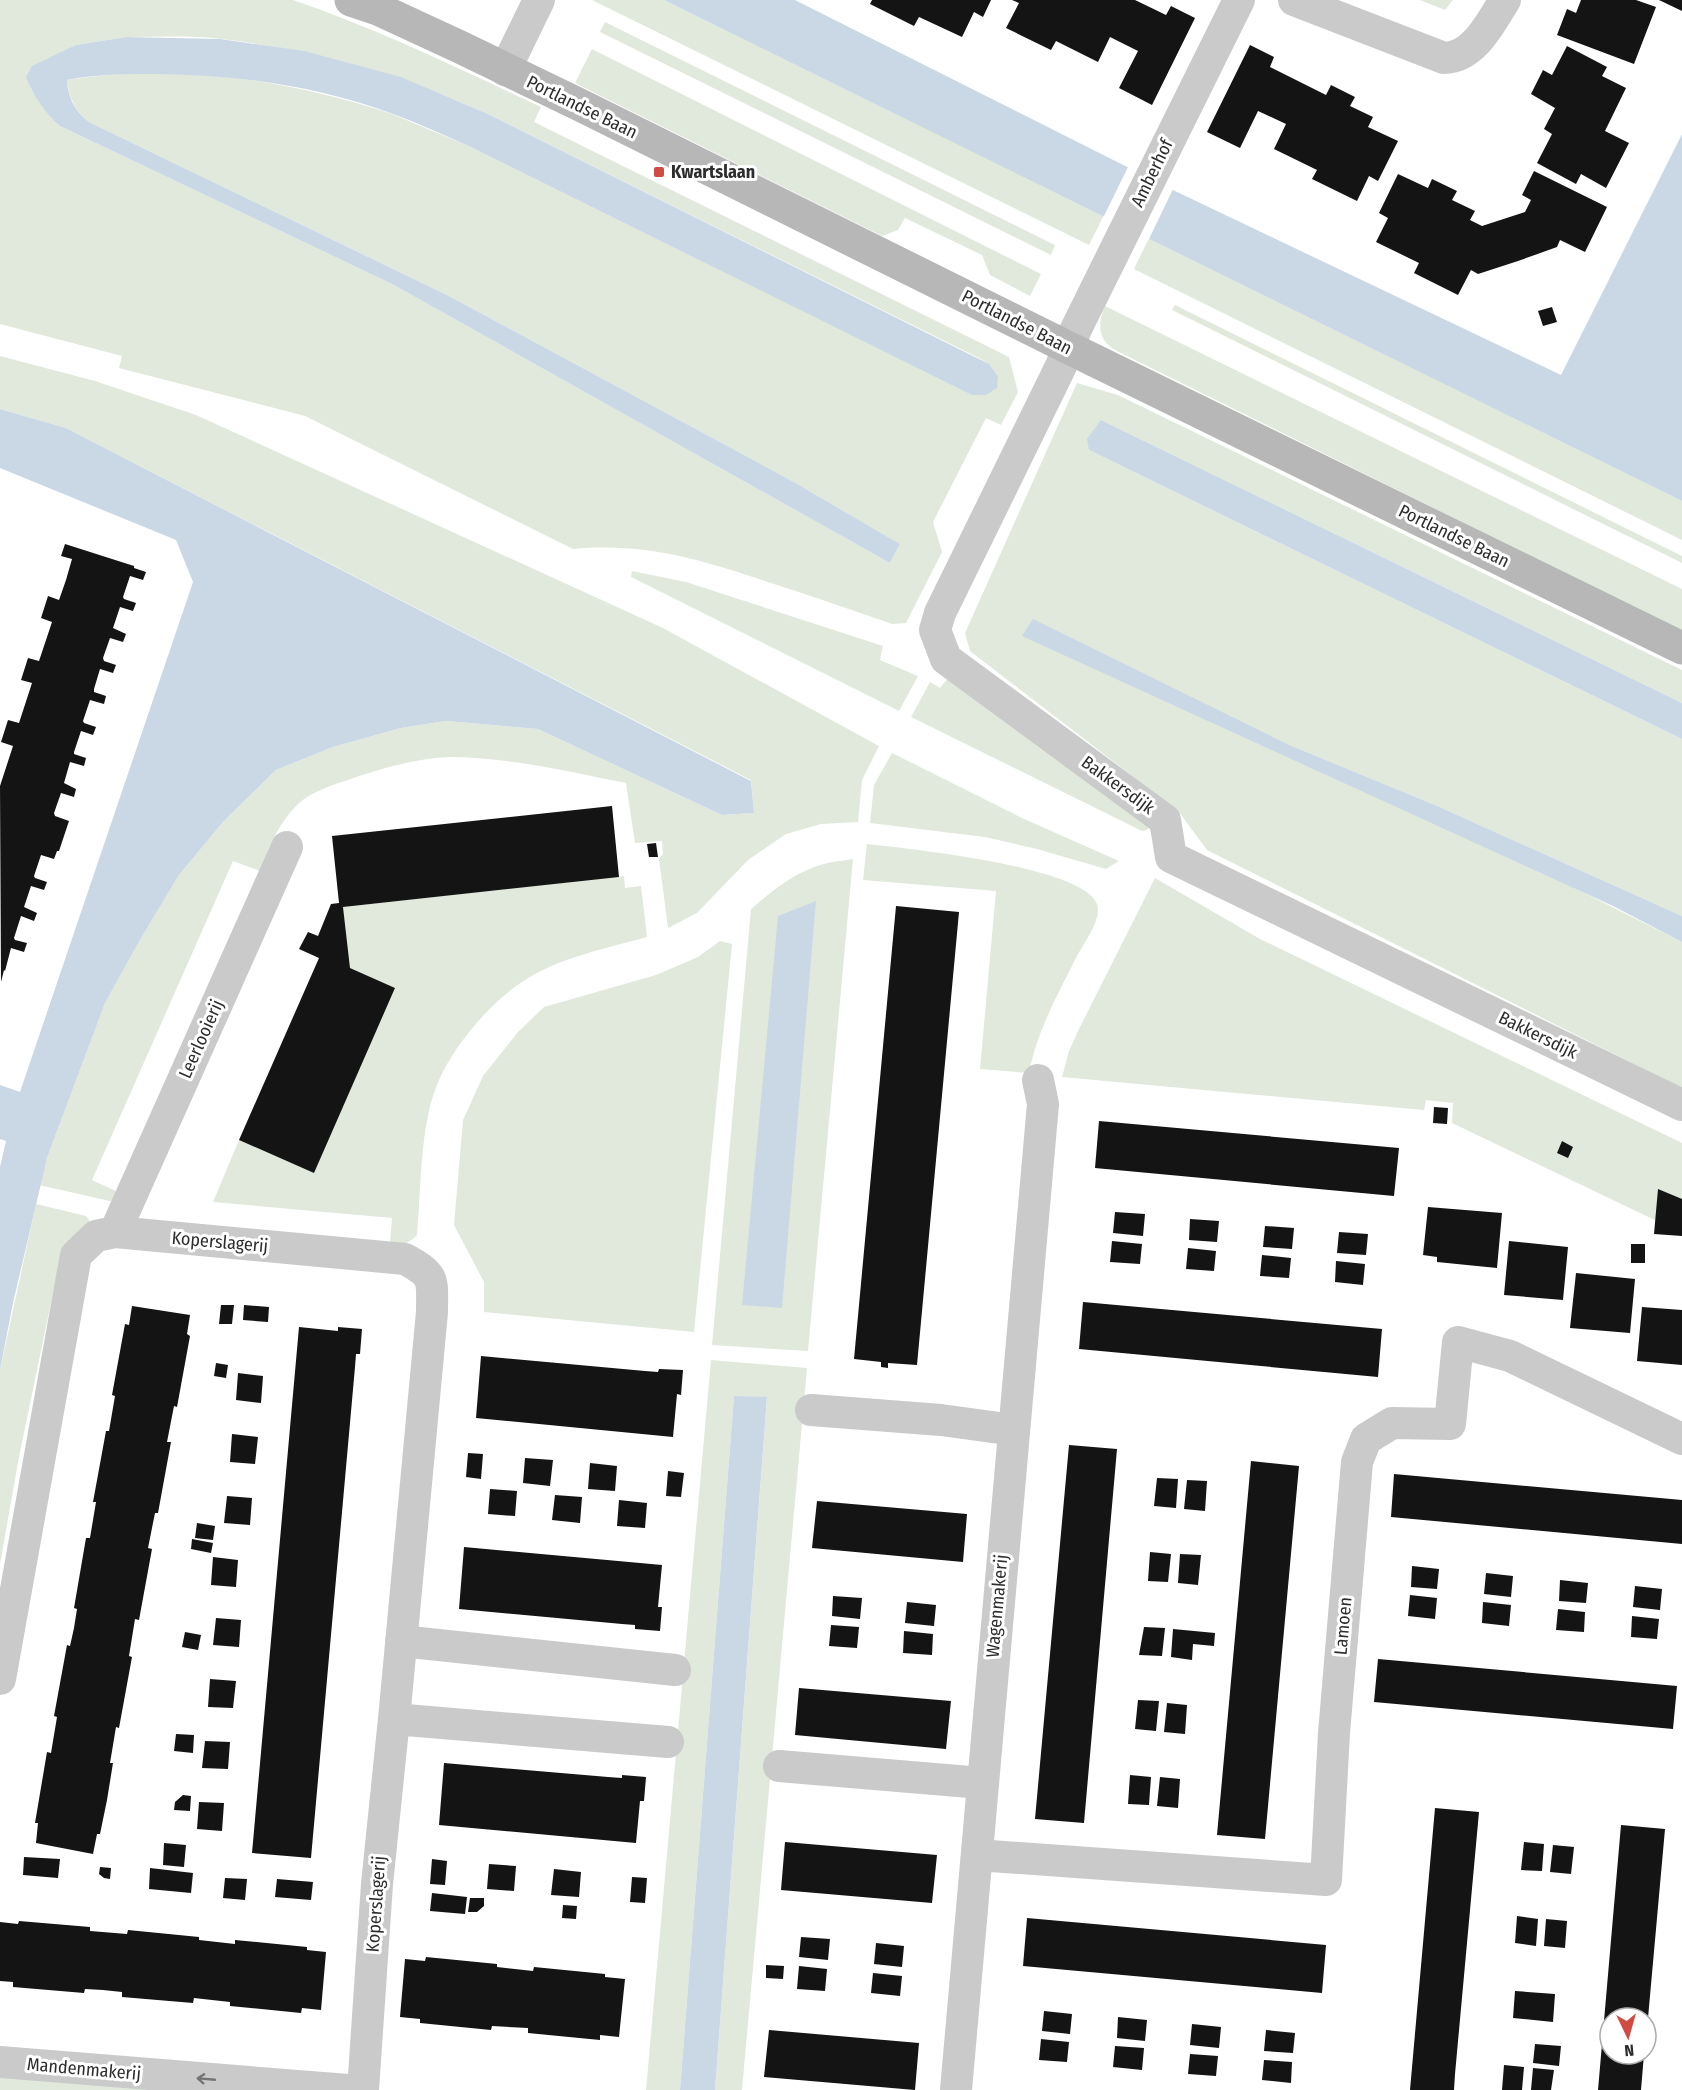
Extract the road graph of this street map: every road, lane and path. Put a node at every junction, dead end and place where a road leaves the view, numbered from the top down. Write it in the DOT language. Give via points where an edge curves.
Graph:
graph roads {
  1 [pos="351,0"];
  2 [pos="539,0"];
  3 [pos="1239,0"];
  4 [pos="1294,0"];
  5 [pos="1505,0"];
  6 [pos="506,69"];
  7 [pos="1067,347"];
  8 [pos="1682,648"];
  9 [pos="287,847"];
  10 [pos="1038,1080"];
  11 [pos="1682,1105"];
  12 [pos="115,1232"];
  13 [pos="811,1410"];
  14 [pos="1014,1430"];
  15 [pos="1682,1439"];
  16 [pos="401,1641"];
  17 [pos="675,1670"];
  18 [pos="0,1679"];
  19 [pos="394,1719"];
  20 [pos="668,1742"];
  21 [pos="779,1766"];
  22 [pos="982,1784"];
  23 [pos="976,1855"];
  24 [pos="0,2062"];
  25 [pos="348,2090"];
  26 [pos="363,2090"];
  27 [pos="956,2090"];
  1 -- 6 [label="street, Portlandse Baan"];
  2 -- 6 [label="street"];
  3 -- 7 [label="street, Amberhof"];
  4 -- 5 [label="street" via="1452,58 1468,49 1484,32"];
  6 -- 7 [label="street, Portlandse Baan"];
  7 -- 8 [label="street, Portlandse Baan"];
  7 -- 11 [label="street, Bakkersdijk" via="940,613 935,630 946,659 1165,820 1171,857"];
  9 -- 12 [label="street, Leerlooierij"];
  10 -- 14 [label="street, Wagenmakerij" via="1042,1104"];
  12 -- 16 [label="street, Koperslagerij" via="405,1260 424,1270 432,1281"];
  12 -- 18 [label="street, Koperslagerij" via="96,1236 76,1255"];
  13 -- 14 [label="street"];
  14 -- 22 [label="street, Wagenmakerij"];
  15 -- 23 [label="street, Lamoen" via="1510,1356 1458,1342 1450,1424 1392,1424 1366,1439 1357,1462 1326,1880"];
  16 -- 17 [label="street"];
  16 -- 19 [label="street, Koperslagerij"];
  19 -- 20 [label="street"];
  19 -- 26 [label="street, Koperslagerij" via="377,1884"];
  21 -- 22 [label="street"];
  22 -- 23 [label="street, Wagenmakerij"];
  23 -- 27 [label="street, Wagenmakerij"];
  25 -- 24 [label="street, Mandenmakerij, one-way"];
}
